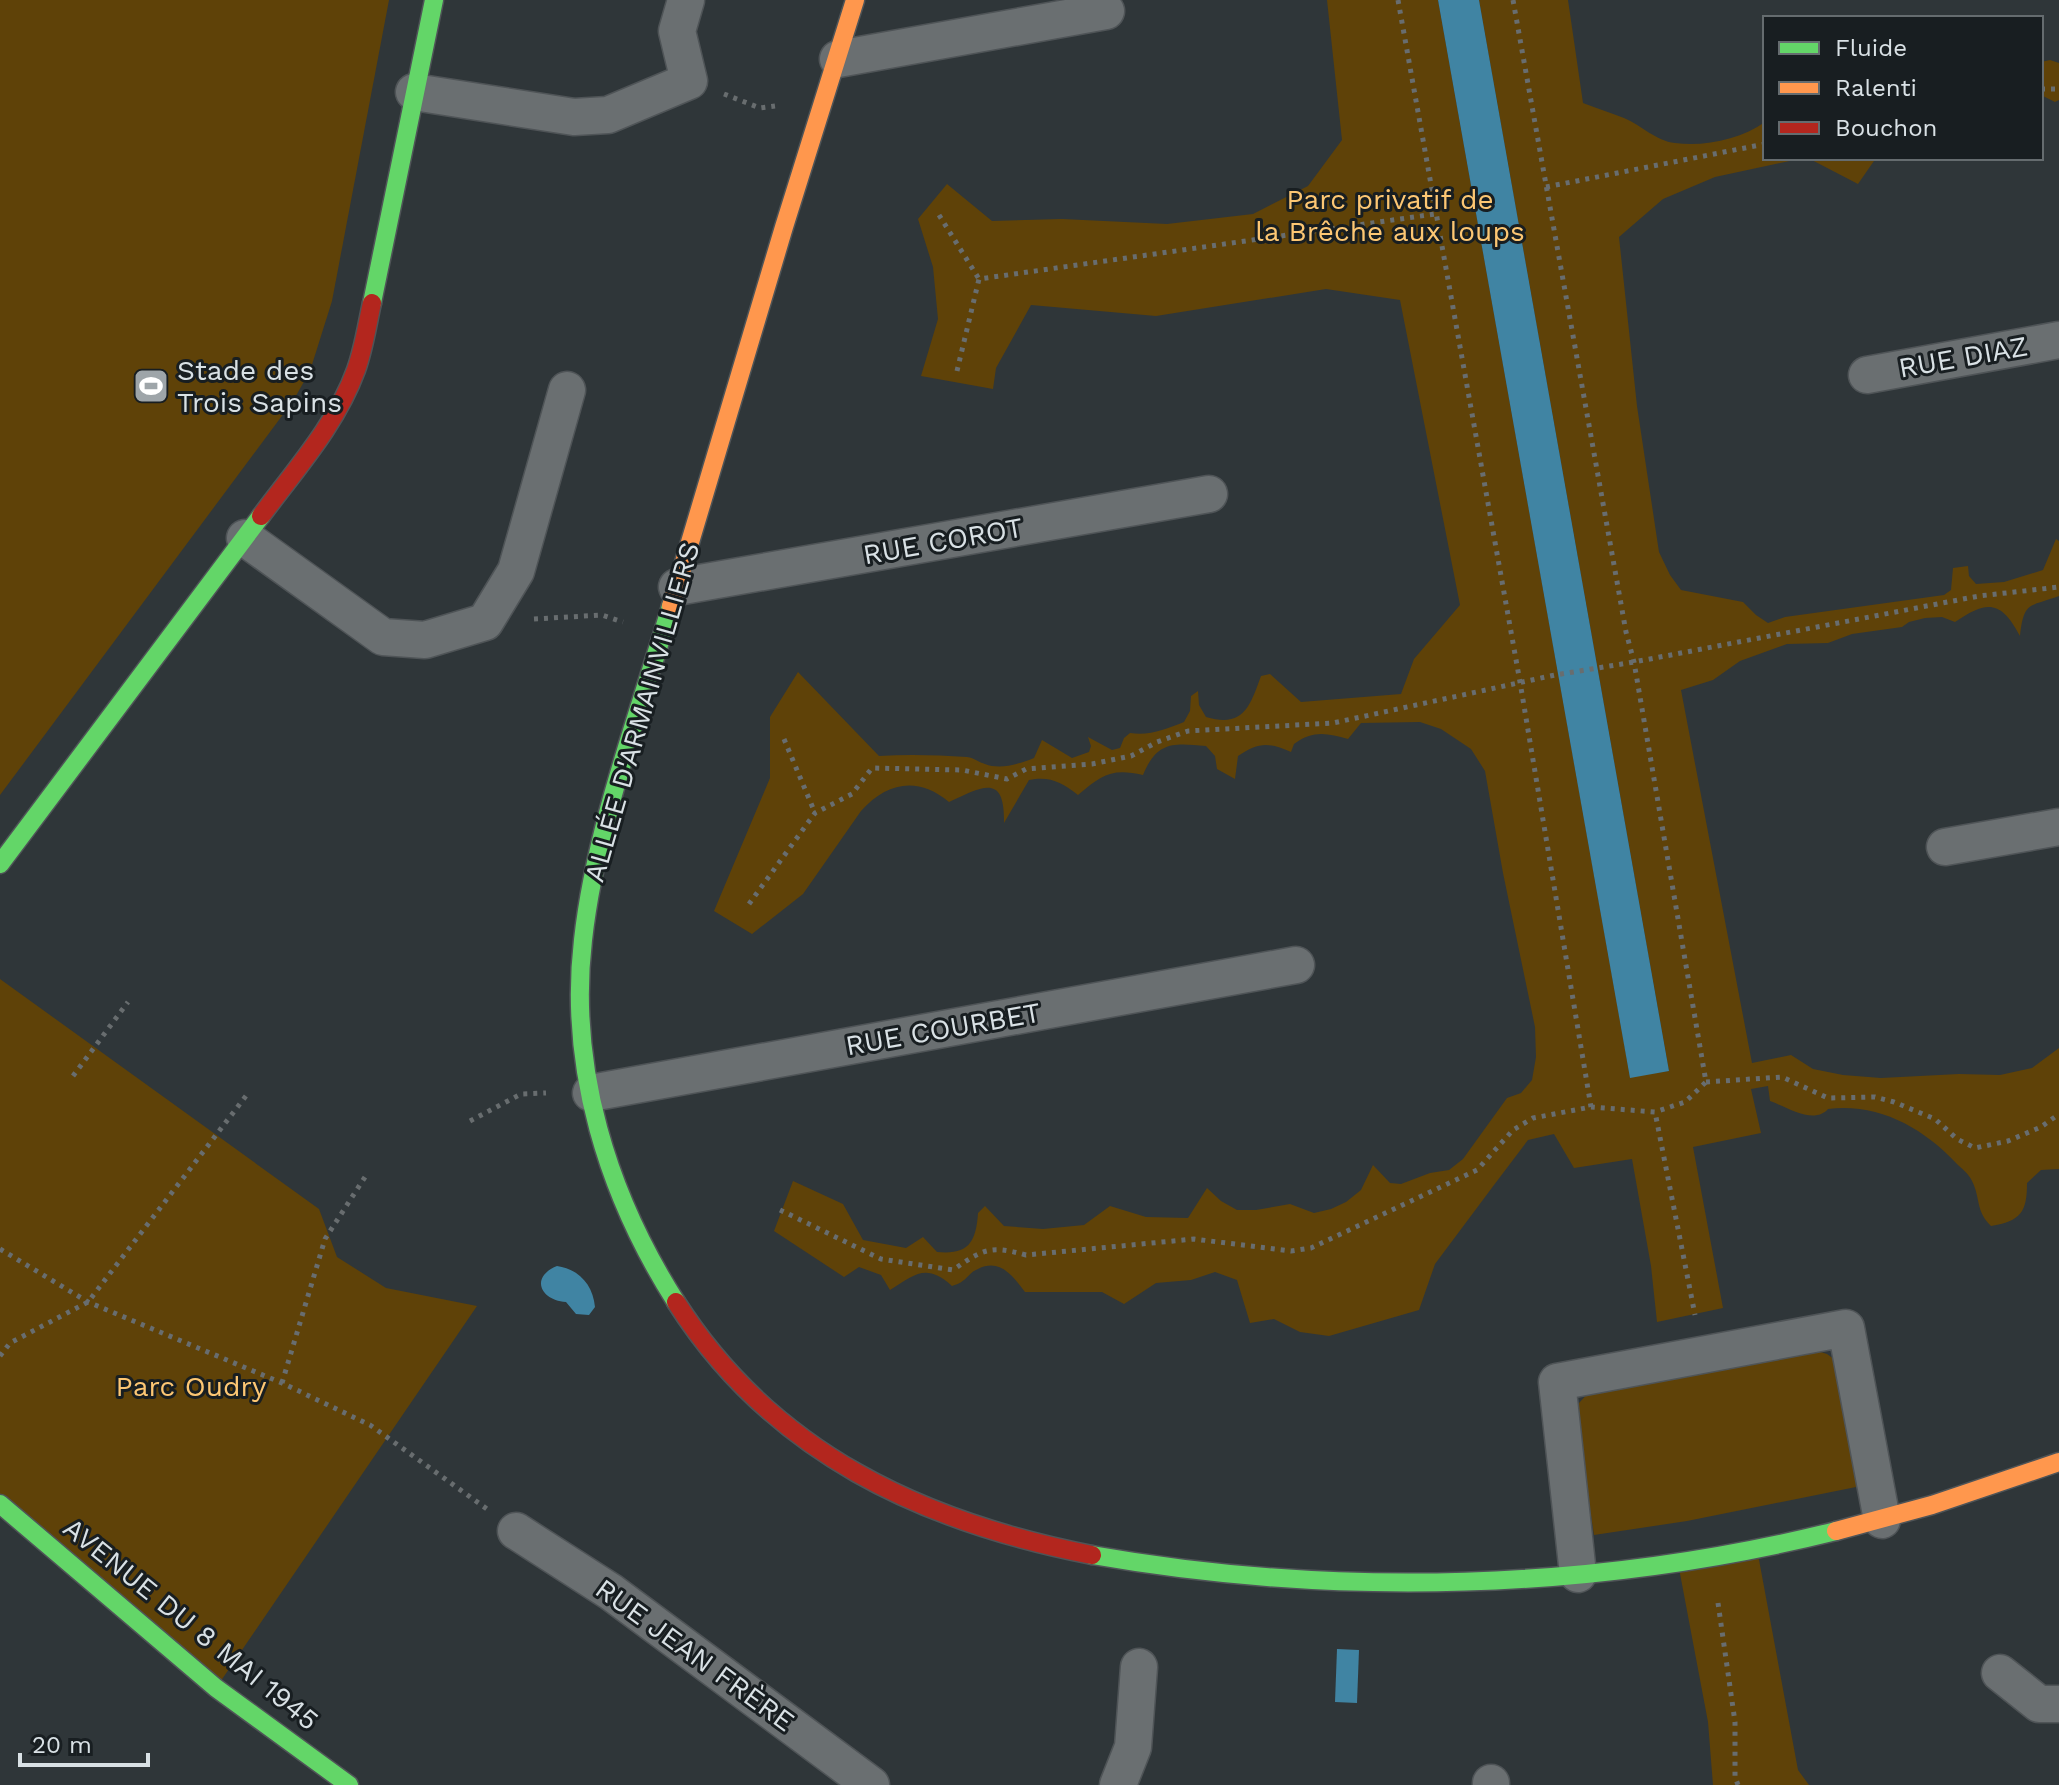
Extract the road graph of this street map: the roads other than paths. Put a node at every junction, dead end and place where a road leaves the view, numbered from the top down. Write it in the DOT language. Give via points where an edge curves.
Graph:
graph roads {
  1 [pos="434,0"];
  2 [pos="686,0"];
  3 [pos="855,0"];
  4 [pos="1106,11"];
  5 [pos="838,59"];
  6 [pos="414,92"];
  7 [pos="2059,340"];
  8 [pos="1867,375"];
  9 [pos="567,390"];
  10 [pos="1209,494"];
  11 [pos="245,538"];
  12 [pos="677,587"];
  13 [pos="2059,827"];
  14 [pos="1945,847"];
  15 [pos="0,864"];
  16 [pos="1296,965"];
  17 [pos="574,1093"];
  18 [pos="2059,1462"];
  19 [pos="0,1504"];
  20 [pos="1882,1520"];
  21 [pos="516,1531"];
  22 [pos="1578,1574"];
  23 [pos="1139,1667"];
  24 [pos="2000,1673"];
  25 [pos="2059,1704"];
  26 [pos="329,1779"];
  27 [pos="871,1785"];
  28 [pos="1118,1785"];
  1 -- 6 [label="street"];
  2 -- 6 [label="street" via="677,31 689,81 608,115 574,117"];
  3 -- 5 [label="street, ALLÉE D'ARMAINVILLIERS"];
  4 -- 5 [label="street"];
  5 -- 12 [label="street, ALLÉE D'ARMAINVILLIERS"];
  6 -- 11 [label="street" via="356,374 325,430"];
  7 -- 8 [label="street, RUE DIAZ"];
  9 -- 11 [label="street" via="516,571 485,622 425,640 383,637"];
  10 -- 12 [label="street, RUE COROT"];
  11 -- 15 [label="street"];
  12 -- 17 [label="street, ALLÉE D'ARMAINVILLIERS" via="604,831 587,912"];
  13 -- 14 [label="street"];
  16 -- 17 [label="street, RUE COURBET"];
  17 -- 22 [label="street, ALLÉE D'ARMAINVILLIERS" via="604,1150 623,1208 681,1314 764,1405 796,1432 898,1496 1017,1540 1198,1571 1377,1584"];
  18 -- 20 [label="street, ALLÉE D'ARMAINVILLIERS"];
  19 -- 26 [label="street, AVENUE DU 8 MAI 1945"];
  20 -- 22 [label="street, ALLÉE D'ARMAINVILLIERS" via="1712,1558"];
  20 -- 22 [label="street" via="1846,1328 1557,1382"];
  21 -- 27 [label="street, RUE JEAN FRÈRE" via="611,1592"];
  23 -- 28 [label="street" via="1133,1747"];
  24 -- 25 [label="street" via="2039,1704"];
}
